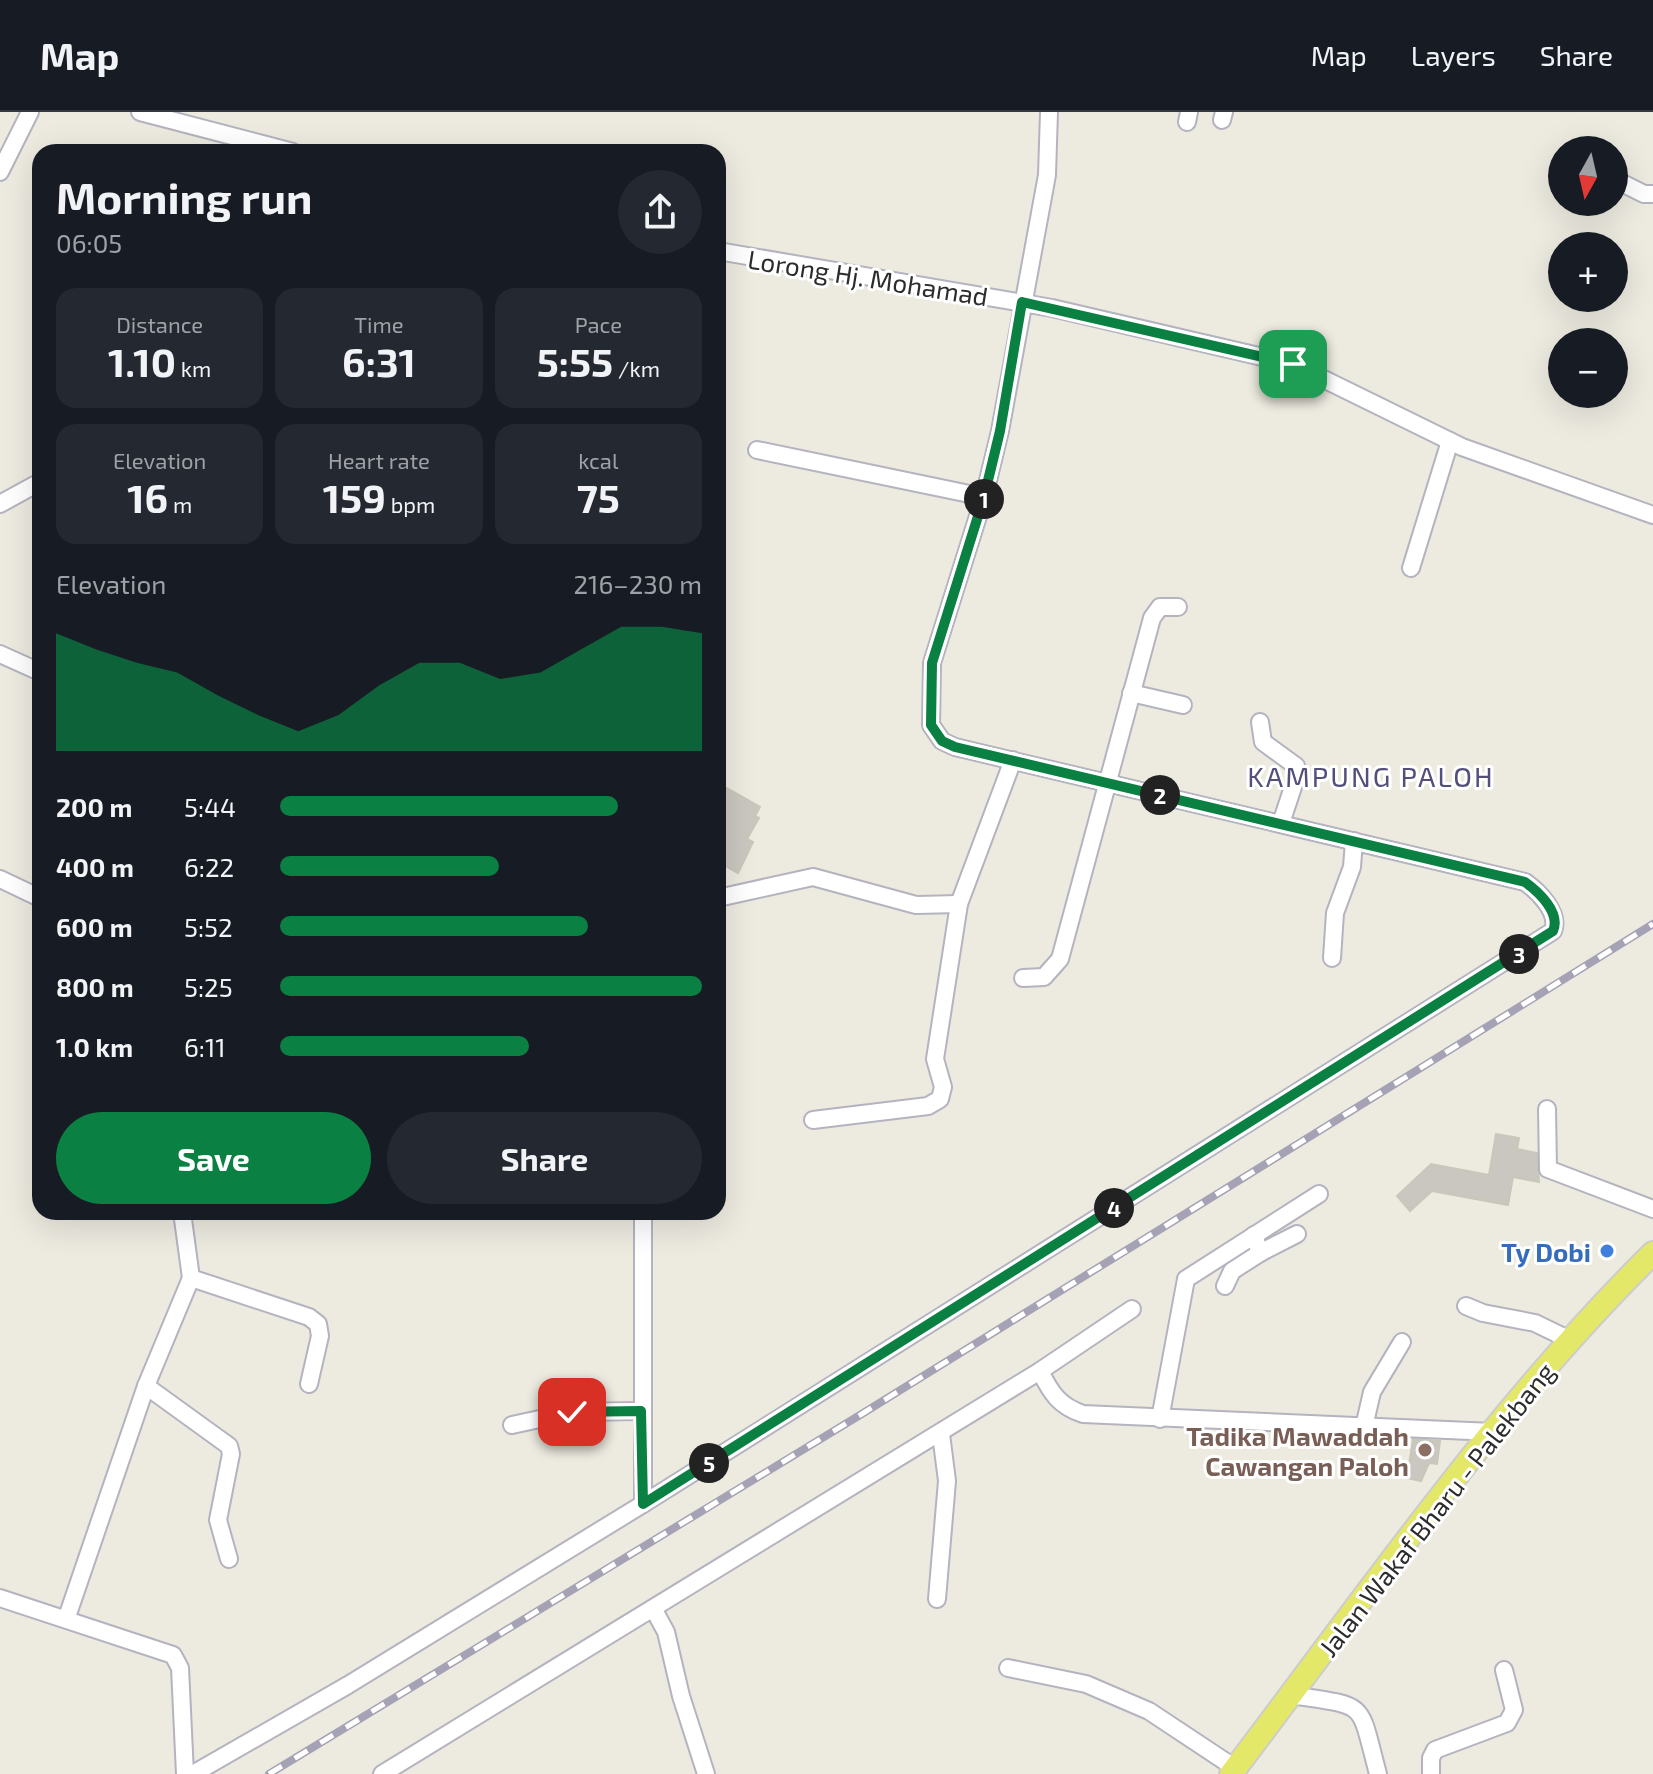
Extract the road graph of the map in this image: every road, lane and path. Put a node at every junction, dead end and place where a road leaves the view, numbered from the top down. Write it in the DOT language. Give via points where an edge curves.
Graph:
graph roads {
  1 [pos="30,112"];
  2 [pos="140,112"];
  3 [pos="1049,112"];
  4 [pos="260,144"];
  5 [pos="0,172"];
  6 [pos="1628,186"];
  7 [pos="1653,194"];
  8 [pos="726,252"];
  9 [pos="1022,302"];
  10 [pos="1450,441"];
  11 [pos="757,450"];
  12 [pos="32,486"];
  13 [pos="984,497"];
  14 [pos="0,504"];
  15 [pos="1653,515"];
  16 [pos="1411,568"];
  17 [pos="1178,607"];
  18 [pos="0,654"];
  19 [pos="32,668"];
  20 [pos="1131,693"];
  21 [pos="1183,705"];
  22 [pos="1260,722"];
  23 [pos="1013,760"];
  24 [pos="1110,783"];
  25 [pos="1281,823"];
  26 [pos="1354,841"];
  27 [pos="0,879"];
  28 [pos="32,894"];
  29 [pos="726,896"];
  30 [pos="959,904"];
  31 [pos="1332,958"];
  32 [pos="1023,978"];
  33 [pos="1547,1109"];
  34 [pos="813,1120"];
  35 [pos="1319,1194"];
  36 [pos="1653,1209"];
  37 [pos="183,1220"];
  38 [pos="643,1220"];
  39 [pos="1297,1234"];
  40 [pos="1254,1235"];
  41 [pos="1260,1253"];
  42 [pos="1653,1253"];
  43 [pos="191,1278"];
  44 [pos="1225,1286"];
  45 [pos="1466,1306"];
  46 [pos="1132,1309"];
  47 [pos="1570,1340"];
  48 [pos="1402,1342"];
  49 [pos="1040,1371"];
  50 [pos="309,1384"];
  51 [pos="146,1386"];
  52 [pos="641,1411"];
  53 [pos="1160,1419"];
  54 [pos="512,1425"];
  55 [pos="1364,1427"];
  56 [pos="1493,1432"];
  57 [pos="941,1434"];
  58 [pos="643,1504"];
  59 [pos="229,1559"];
  60 [pos="0,1598"];
  61 [pos="937,1599"];
  62 [pos="654,1610"];
  63 [pos="67,1617"];
  64 [pos="1008,1668"];
  65 [pos="1504,1670"];
  66 [pos="1291,1695"];
  67 [pos="1233,1771"];
  68 [pos="185,1774"];
  69 [pos="193,1774"];
  70 [pos="382,1774"];
  71 [pos="706,1774"];
  72 [pos="1378,1774"];
  73 [pos="1431,1774"];
  1 -- 5 [label="street"];
  2 -- 4 [label="street"];
  3 -- 9 [label="street" via="1047,175"];
  6 -- 7 [label="street"];
  8 -- 9 [label="street, Lorong Hj. Mohamad"];
  9 -- 10 [label="street, Lorong Hj. Mohamad" via="1293,364"];
  9 -- 13 [label="street"];
  10 -- 15 [label="street, Lorong Hj. Mohamad"];
  10 -- 16 [label="street"];
  11 -- 13 [label="street"];
  12 -- 14 [label="street"];
  13 -- 23 [label="street" via="932,663 930,719 946,743"];
  17 -- 20 [label="street" via="1167,605 1155,612"];
  18 -- 19 [label="street"];
  20 -- 21 [label="street"];
  20 -- 24 [label="street"];
  22 -- 25 [label="street" via="1263,742 1296,766"];
  23 -- 24 [label="street"];
  23 -- 30 [label="street"];
  24 -- 25 [label="street"];
  24 -- 32 [label="street" via="1060,959 1044,977"];
  25 -- 26 [label="street"];
  26 -- 31 [label="street" via="1353,865 1335,913"];
  26 -- 58 [label="street" via="1525,882 1552,911 1556,925"];
  27 -- 28 [label="street"];
  29 -- 30 [label="street" via="813,877 916,905"];
  30 -- 34 [label="street" via="935,1059 943,1087 940,1099 928,1106"];
  33 -- 36 [label="street" via="1548,1169"];
  35 -- 40 [label="street"];
  37 -- 43 [label="street"];
  38 -- 52 [label="street"];
  39 -- 41 [label="street"];
  40 -- 41 [label="street"];
  40 -- 53 [label="street" via="1184,1282"];
  41 -- 44 [label="street" via="1232,1271"];
  42 -- 47 [label="main road, Jalan Wakaf Bharu - Palekbang"];
  43 -- 50 [label="street" via="314,1320 320,1336"];
  43 -- 51 [label="street"];
  45 -- 47 [label="street" via="1535,1323"];
  46 -- 49 [label="street"];
  47 -- 56 [label="main road, Jalan Wakaf Bharu - Palekbang"];
  48 -- 55 [label="street" via="1372,1392"];
  49 -- 53 [label="street" via="1064,1408"];
  49 -- 57 [label="street"];
  51 -- 59 [label="street" via="229,1446 218,1520"];
  51 -- 63 [label="street"];
  52 -- 54 [label="street" via="572,1412"];
  52 -- 58 [label="street"];
  53 -- 55 [label="street"];
  55 -- 56 [label="street"];
  56 -- 66 [label="main road, Jalan Wakaf Bharu - Palekbang"];
  57 -- 61 [label="street" via="947,1481"];
  57 -- 62 [label="street"];
  58 -- 69 [label="street"];
  60 -- 63 [label="street"];
  62 -- 70 [label="street"];
  62 -- 71 [label="street" via="666,1632"];
  63 -- 68 [label="street" via="177,1659"];
  64 -- 67 [label="street" via="1086,1684 1149,1711"];
  65 -- 73 [label="street" via="1514,1710 1507,1723 1435,1750"];
  66 -- 67 [label="main road, Jalan Wakaf Bharu - Palekbang"];
  66 -- 72 [label="street" via="1351,1704 1362,1713"];
}
